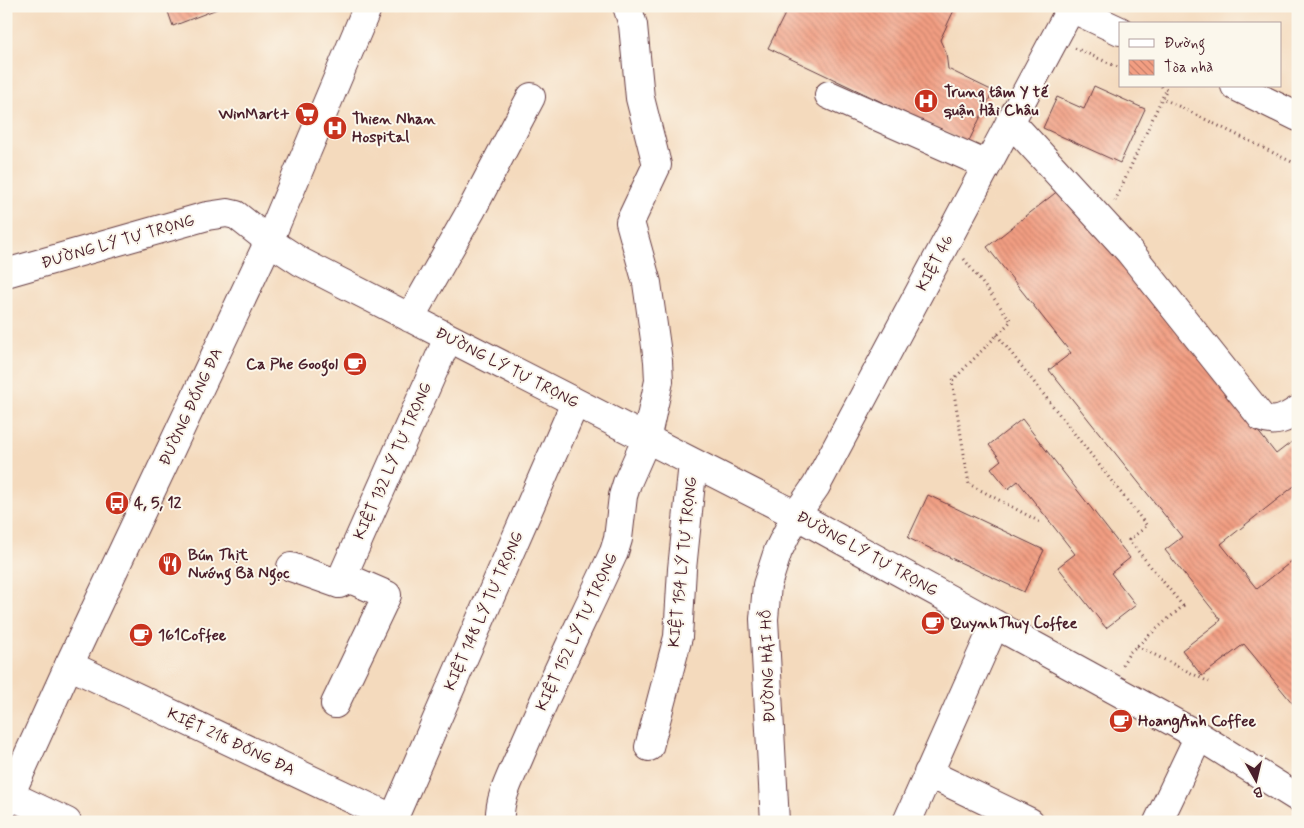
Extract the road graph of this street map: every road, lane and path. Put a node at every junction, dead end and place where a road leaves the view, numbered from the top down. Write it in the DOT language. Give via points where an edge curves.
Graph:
graph roads {
  1 [pos="368,6"];
  2 [pos="627,6"];
  3 [pos="1073,9"];
  4 [pos="1119,31"];
  5 [pos="1068,44"];
  6 [pos="1119,68"];
  7 [pos="1165,88"];
  8 [pos="1239,88"];
  9 [pos="829,96"];
  10 [pos="531,97"];
  11 [pos="1162,98"];
  12 [pos="1298,116"];
  13 [pos="1016,128"];
  14 [pos="987,165"];
  15 [pos="1298,165"];
  16 [pos="1104,224"];
  17 [pos="269,241"];
  18 [pos="960,255"];
  19 [pos="6,273"];
  20 [pos="410,318"];
  21 [pos="997,335"];
  22 [pos="448,338"];
  23 [pos="575,403"];
  24 [pos="1298,410"];
  25 [pos="646,440"];
  26 [pos="692,463"];
  27 [pos="796,516"];
  28 [pos="1042,523"];
  29 [pos="291,567"];
  30 [pos="339,584"];
  31 [pos="995,624"];
  32 [pos="1137,646"];
  33 [pos="69,665"];
  34 [pos="1209,682"];
  35 [pos="1108,687"];
  36 [pos="334,704"];
  37 [pos="1199,736"];
  38 [pos="649,747"];
  39 [pos="928,773"];
  40 [pos="11,785"];
  41 [pos="1298,798"];
  42 [pos="393,820"];
  43 [pos="67,822"];
  44 [pos="500,822"];
  45 [pos="776,822"];
  46 [pos="907,822"];
  47 [pos="1030,822"];
  48 [pos="1158,822"];
  1 -- 17 [label="street, ĐƯỜNG ĐỐNG ĐA"];
  2 -- 25 [label="street, KIỆT 152 LÝ TỰ TRỌNG" via="633,25 640,98 656,165 630,222 648,283 659,370"];
  3 -- 4 [label="street"];
  3 -- 5 [label="street"];
  3 -- 13 [label="street, KIỆT 46"];
  5 -- 6 [label="path"];
  5 -- 13 [label="street"];
  7 -- 11 [label="path" via="1167,89"];
  8 -- 12 [label="street"];
  9 -- 14 [label="street"];
  10 -- 20 [label="street"];
  11 -- 15 [label="path"];
  11 -- 16 [label="path"];
  13 -- 14 [label="street, KIỆT 46"];
  13 -- 16 [label="street"];
  14 -- 27 [label="street, KIỆT 46" via="816,486"];
  16 -- 24 [label="street" via="1262,418 1274,422"];
  17 -- 19 [label="street, ĐƯỜNG LÝ TỰ TRỌNG" via="236,214 220,213"];
  17 -- 20 [label="street, ĐƯỜNG LÝ TỰ TRỌNG" via="301,262"];
  17 -- 33 [label="street, ĐƯỜNG ĐỐNG ĐA"];
  18 -- 21 [label="path" via="1011,321"];
  20 -- 22 [label="street, ĐƯỜNG LÝ TỰ TRỌNG"];
  21 -- 28 [label="path" via="952,381 970,484"];
  21 -- 32 [label="path" via="1147,526 1129,540 1184,606"];
  22 -- 23 [label="street, ĐƯỜNG LÝ TỰ TRỌNG"];
  22 -- 30 [label="street, KIỆT 132 LÝ TỰ TRỌNG"];
  23 -- 25 [label="street, ĐƯỜNG LÝ TỰ TRỌNG"];
  23 -- 42 [label="street, KIỆT 148 LÝ TỰ TRỌNG"];
  25 -- 26 [label="street, ĐƯỜNG LÝ TỰ TRỌNG"];
  25 -- 44 [label="street, KIỆT 152 LÝ TỰ TRỌNG" via="627,483 614,552 502,799"];
  26 -- 27 [label="street, ĐƯỜNG LÝ TỰ TRỌNG"];
  26 -- 38 [label="street, KIỆT 154 LÝ TỰ TRỌNG" via="678,637"];
  27 -- 31 [label="street, ĐƯỜNG LÝ TỰ TRỌNG"];
  27 -- 45 [label="street, ĐƯỜNG HẢI HỒ" via="771,568 765,601"];
  29 -- 30 [label="street"];
  30 -- 36 [label="street" via="350,579 387,596"];
  31 -- 35 [label="street, ĐƯỜNG LÝ TỰ TRỌNG"];
  31 -- 39 [label="street"];
  32 -- 34 [label="path"];
  32 -- 35 [label="path"];
  33 -- 40 [label="street, ĐƯỜNG ĐỐNG ĐA"];
  33 -- 42 [label="street, KIỆT 218 ĐỐNG ĐA"];
  35 -- 37 [label="street, ĐƯỜNG LÝ TỰ TRỌNG"];
  37 -- 41 [label="street, ĐƯỜNG LÝ TỰ TRỌNG"];
  37 -- 48 [label="street"];
  39 -- 46 [label="street"];
  39 -- 47 [label="street"];
  40 -- 43 [label="street"];
}
